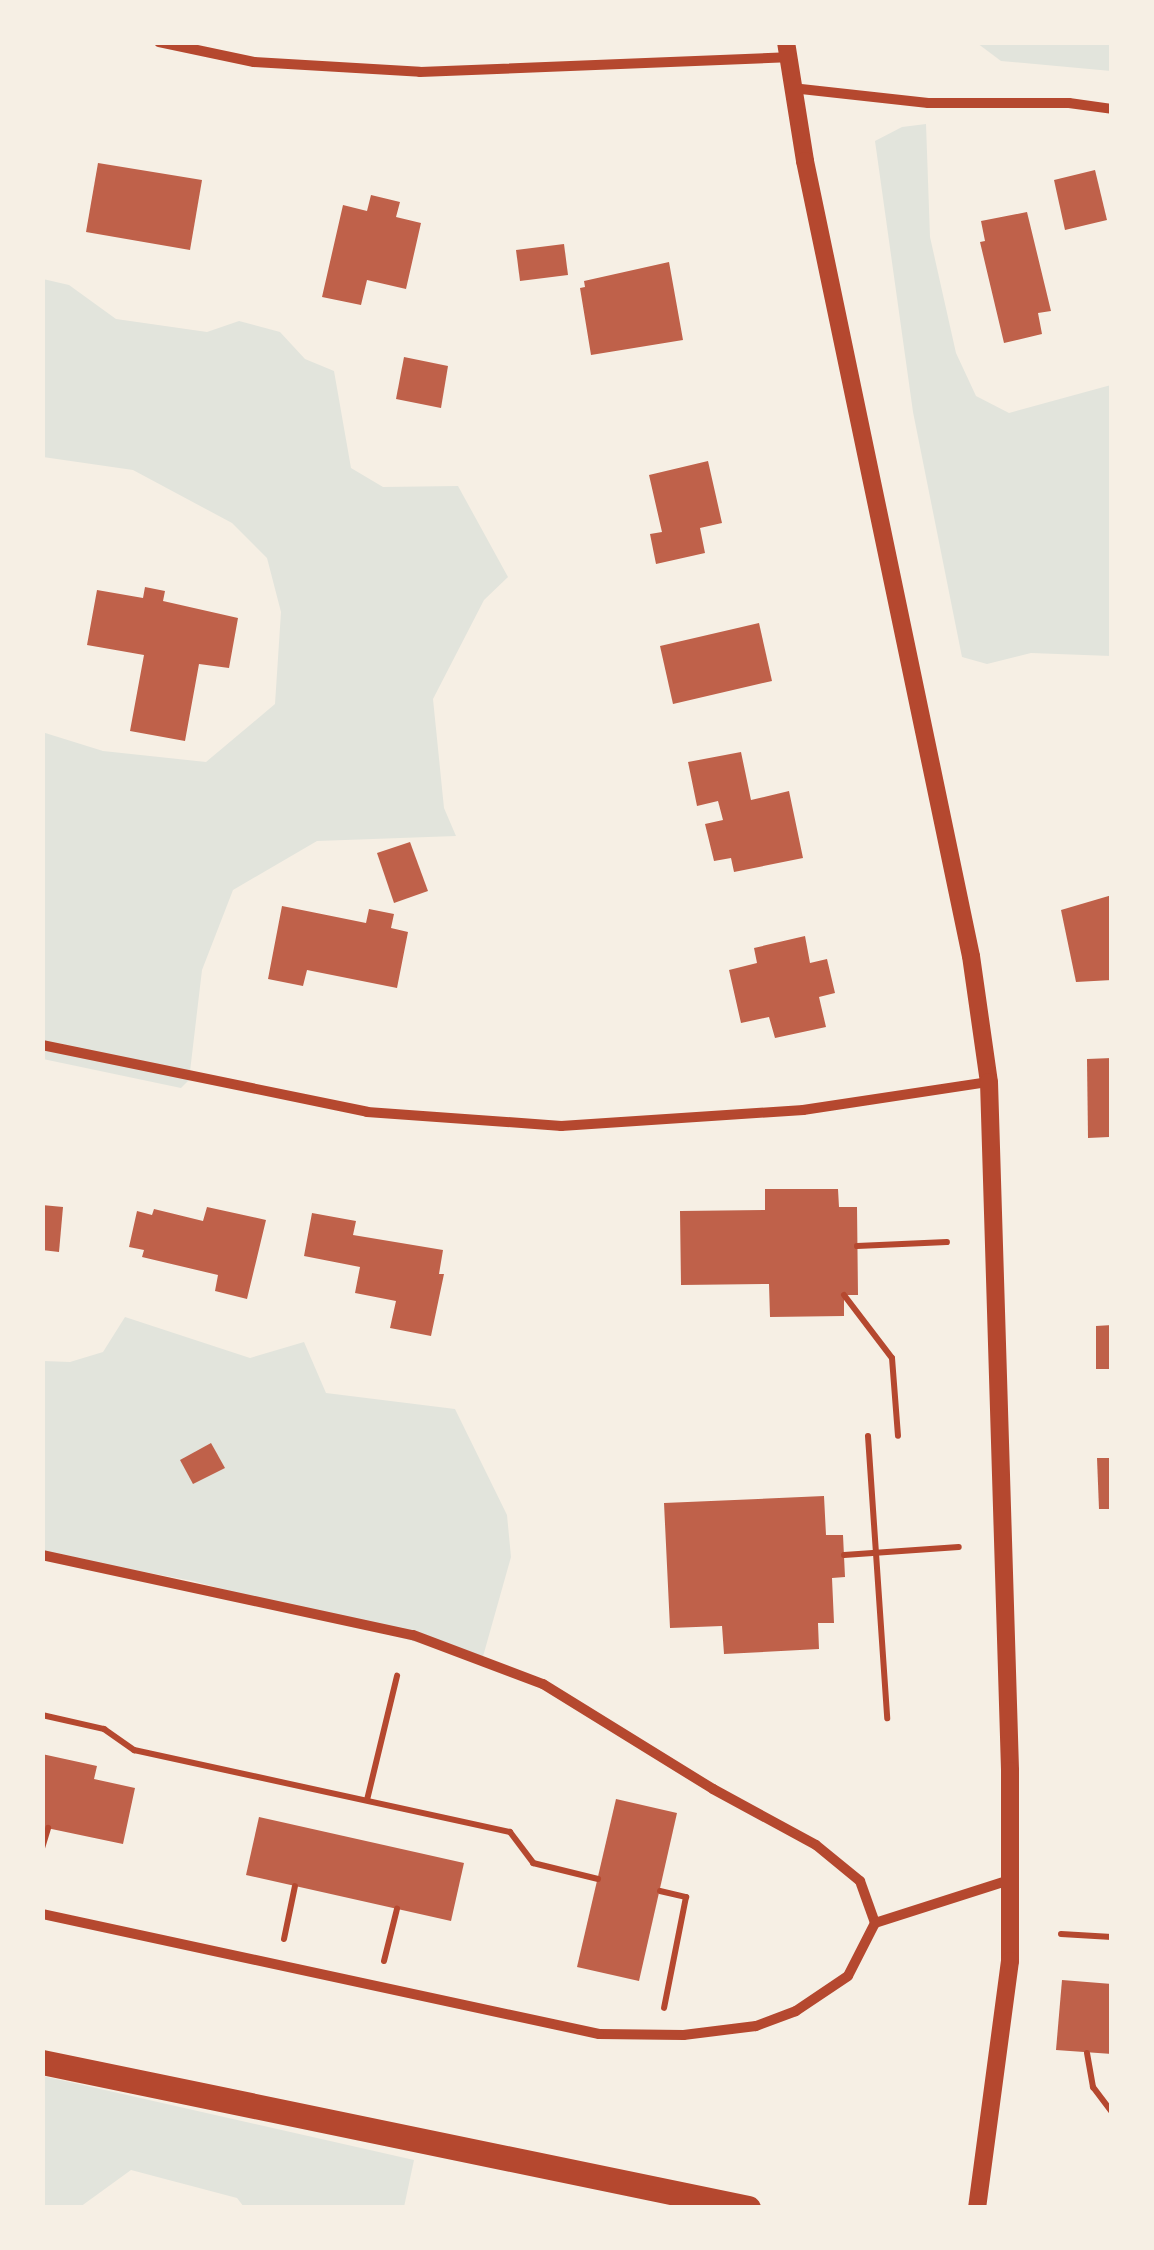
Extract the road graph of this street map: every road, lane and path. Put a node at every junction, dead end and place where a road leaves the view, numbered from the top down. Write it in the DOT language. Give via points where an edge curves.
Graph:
graph roads {
  1 [pos="159,42"];
  2 [pos="786,50"];
  3 [pos="792,88"];
  4 [pos="1112,109"];
  5 [pos="42,1045"];
  6 [pos="989,1082"];
  7 [pos="947,1242"];
  8 [pos="857,1246"];
  9 [pos="844,1296"];
  10 [pos="868,1436"];
  11 [pos="898,1436"];
  12 [pos="958,1547"];
  13 [pos="876,1554"];
  14 [pos="42,1555"];
  15 [pos="844,1555"];
  16 [pos="397,1676"];
  17 [pos="42,1715"];
  18 [pos="886,1718"];
  19 [pos="368,1800"];
  20 [pos="48,1828"];
  21 [pos="42,1848"];
  22 [pos="598,1879"];
  23 [pos="1010,1880"];
  24 [pos="296,1886"];
  25 [pos="660,1890"];
  26 [pos="397,1909"];
  27 [pos="42,1914"];
  28 [pos="876,1923"];
  29 [pos="1060,1934"];
  30 [pos="1112,1937"];
  31 [pos="279,1964"];
  32 [pos="378,1987"];
  33 [pos="659,2034"];
  34 [pos="1087,2053"];
  35 [pos="42,2062"];
  36 [pos="1112,2112"];
  37 [pos="748,2208"];
  38 [pos="977,2208"];
  1 -- 2 [label="street" via="254,62 420,72"];
  2 -- 3 [label="street"];
  3 -- 4 [label="street" via="928,102 1069,102"];
  3 -- 6 [label="street" via="968,938"];
  5 -- 6 [label="street" via="367,1112 561,1126 803,1110"];
  6 -- 23 [label="street"];
  7 -- 8 [label="path"];
  9 -- 11 [label="path" via="892,1358"];
  10 -- 13 [label="path"];
  12 -- 13 [label="path"];
  13 -- 15 [label="path"];
  13 -- 18 [label="path"];
  14 -- 28 [label="street" via="412,1635 543,1684 816,1845 860,1881"];
  16 -- 19 [label="path"];
  17 -- 19 [label="path" via="104,1728 134,1750"];
  19 -- 22 [label="path" via="510,1832 533,1863"];
  20 -- 21 [label="path"];
  23 -- 28 [label="street"];
  23 -- 38 [label="street" via="1010,1961"];
  24 -- 31 [label="path"];
  25 -- 33 [label="path" via="686,1897"];
  26 -- 32 [label="path"];
  27 -- 31 [label="street"];
  28 -- 33 [label="street" via="848,1976 796,2010 756,2026"];
  29 -- 30 [label="path"];
  31 -- 32 [label="street"];
  32 -- 33 [label="street" via="600,2034"];
  34 -- 36 [label="path" via="1093,2087"];
  35 -- 37 [label="main road"];
}
